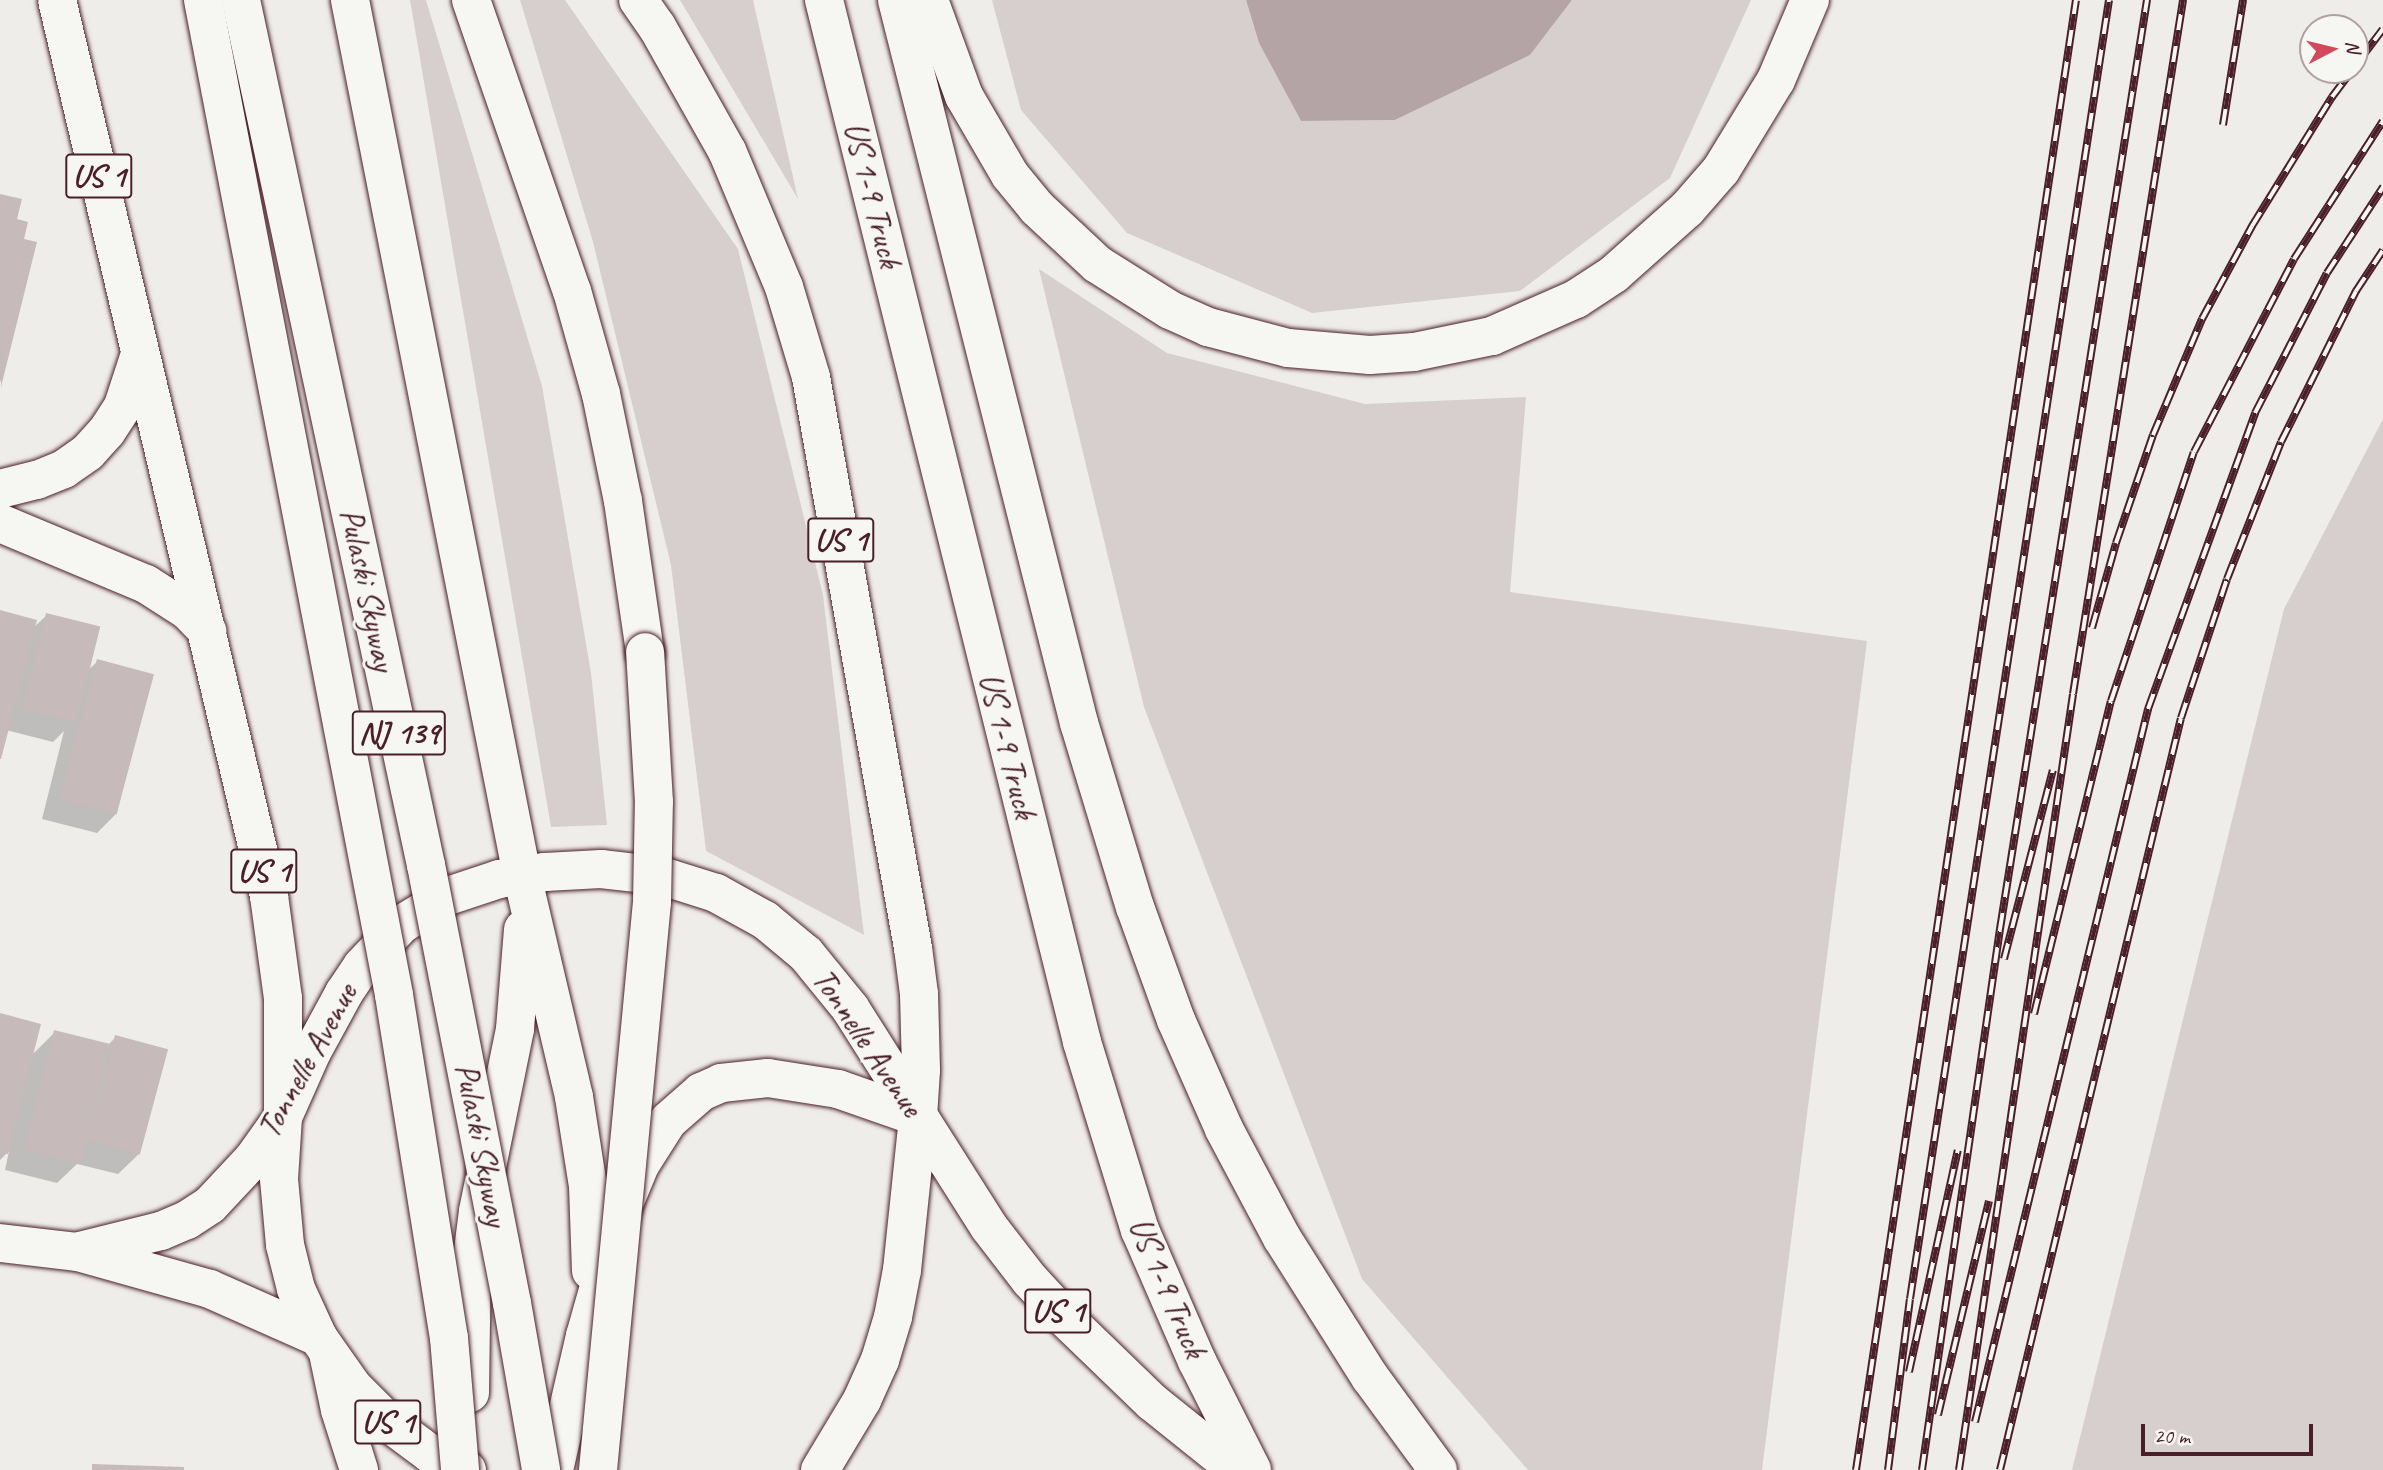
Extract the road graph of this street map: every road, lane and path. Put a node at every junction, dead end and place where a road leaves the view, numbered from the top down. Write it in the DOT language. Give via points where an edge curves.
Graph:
graph roads {
  1 [pos="57,0"];
  2 [pos="203,0"];
  3 [pos="241,0"];
  4 [pos="336,0"];
  5 [pos="350,0"];
  6 [pos="471,0"];
  7 [pos="638,0"];
  8 [pos="824,0"];
  9 [pos="897,0"];
  10 [pos="929,0"];
  11 [pos="1810,0"];
  12 [pos="368,91"];
  13 [pos="141,352"];
  14 [pos="0,489"];
  15 [pos="0,523"];
  16 [pos="206,631"];
  17 [pos="522,875"];
  18 [pos="282,1117"];
  19 [pos="918,1117"];
  20 [pos="0,1243"];
  21 [pos="78,1252"];
  22 [pos="585,1336"];
  23 [pos="323,1345"];
  24 [pos="359,1470"];
  25 [pos="460,1470"];
  26 [pos="467,1470"];
  27 [pos="475,1470"];
  28 [pos="541,1470"];
  29 [pos="554,1470"];
  30 [pos="598,1470"];
  31 [pos="820,1470"];
  32 [pos="1237,1470"];
  33 [pos="1252,1470"];
  34 [pos="1438,1470"];
  1 -- 13 [label="main road, US 1"];
  2 -- 25 [label="main road, Pulaski Skyway / NJ 139, bridge" via="394,995 447,1326"];
  3 -- 28 [label="main road, Pulaski Skyway / NJ 139, bridge" via="426,865"];
  4 -- 12 [label="main road"];
  5 -- 12 [label="main road"];
  6 -- 30 [label="main road, bridge" via="572,291 601,394 624,501 645,652 653,775 652,902"];
  7 -- 19 [label="main road, US 1" via="705,108 748,197 784,287 811,377 913,948 921,1034"];
  8 -- 33 [label="main road, US 1-9 Truck" via="1036,863 1103,1115 1140,1230"];
  9 -- 34 [label="main road" via="1079,723 1161,981 1224,1129 1282,1238 1370,1377"];
  10 -- 11 [label="main road" via="964,96 1010,174 1037,208 1097,264 1170,310 1208,327 1289,348 1370,355 1441,348 1492,336 1576,299 1614,274 1687,209 1721,170 1776,80"];
  12 -- 17 [label="main road"];
  13 -- 14 [label="main road" via="123,407 88,452 37,481"];
  13 -- 16 [label="main road, US 1"];
  15 -- 16 [label="main road" via="146,584 188,611"];
  16 -- 18 [label="main road, US 1" via="258,844 278,951 283,998"];
  17 -- 18 [label="main road, Tonnelle Avenue" via="448,896 402,924 379,945 327,1022"];
  17 -- 19 [label="main road, Tonnelle Avenue" via="633,871 690,883 757,915 786,936 829,980"];
  17 -- 22 [label="main road" via="564,1048 586,1174 592,1265"];
  17 -- 27 [label="main road" via="522,953 515,1029 472,1258 469,1345"];
  18 -- 21 [label="main road, Tonnelle Avenue" via="233,1183 210,1205 160,1231"];
  18 -- 23 [label="main road, US 1" via="279,1179 285,1245 296,1289"];
  19 -- 22 [label="main road" via="838,1089 792,1080 744,1079 701,1092 668,1121 640,1165 616,1227"];
  19 -- 31 [label="main road" via="893,1317 862,1400"];
  19 -- 32 [label="main road, Tonnelle Avenue / US 1" via="989,1227 1057,1310 1152,1402"];
  20 -- 21 [label="main road, Tonnelle Avenue"];
  21 -- 23 [label="main road, Tonnelle Avenue" via="210,1289"];
  22 -- 29 [label="main road"];
  23 -- 24 [label="main road"];
  23 -- 26 [label="main road, Tonnelle Avenue / US 1" via="353,1387 389,1423 432,1455"];
}
